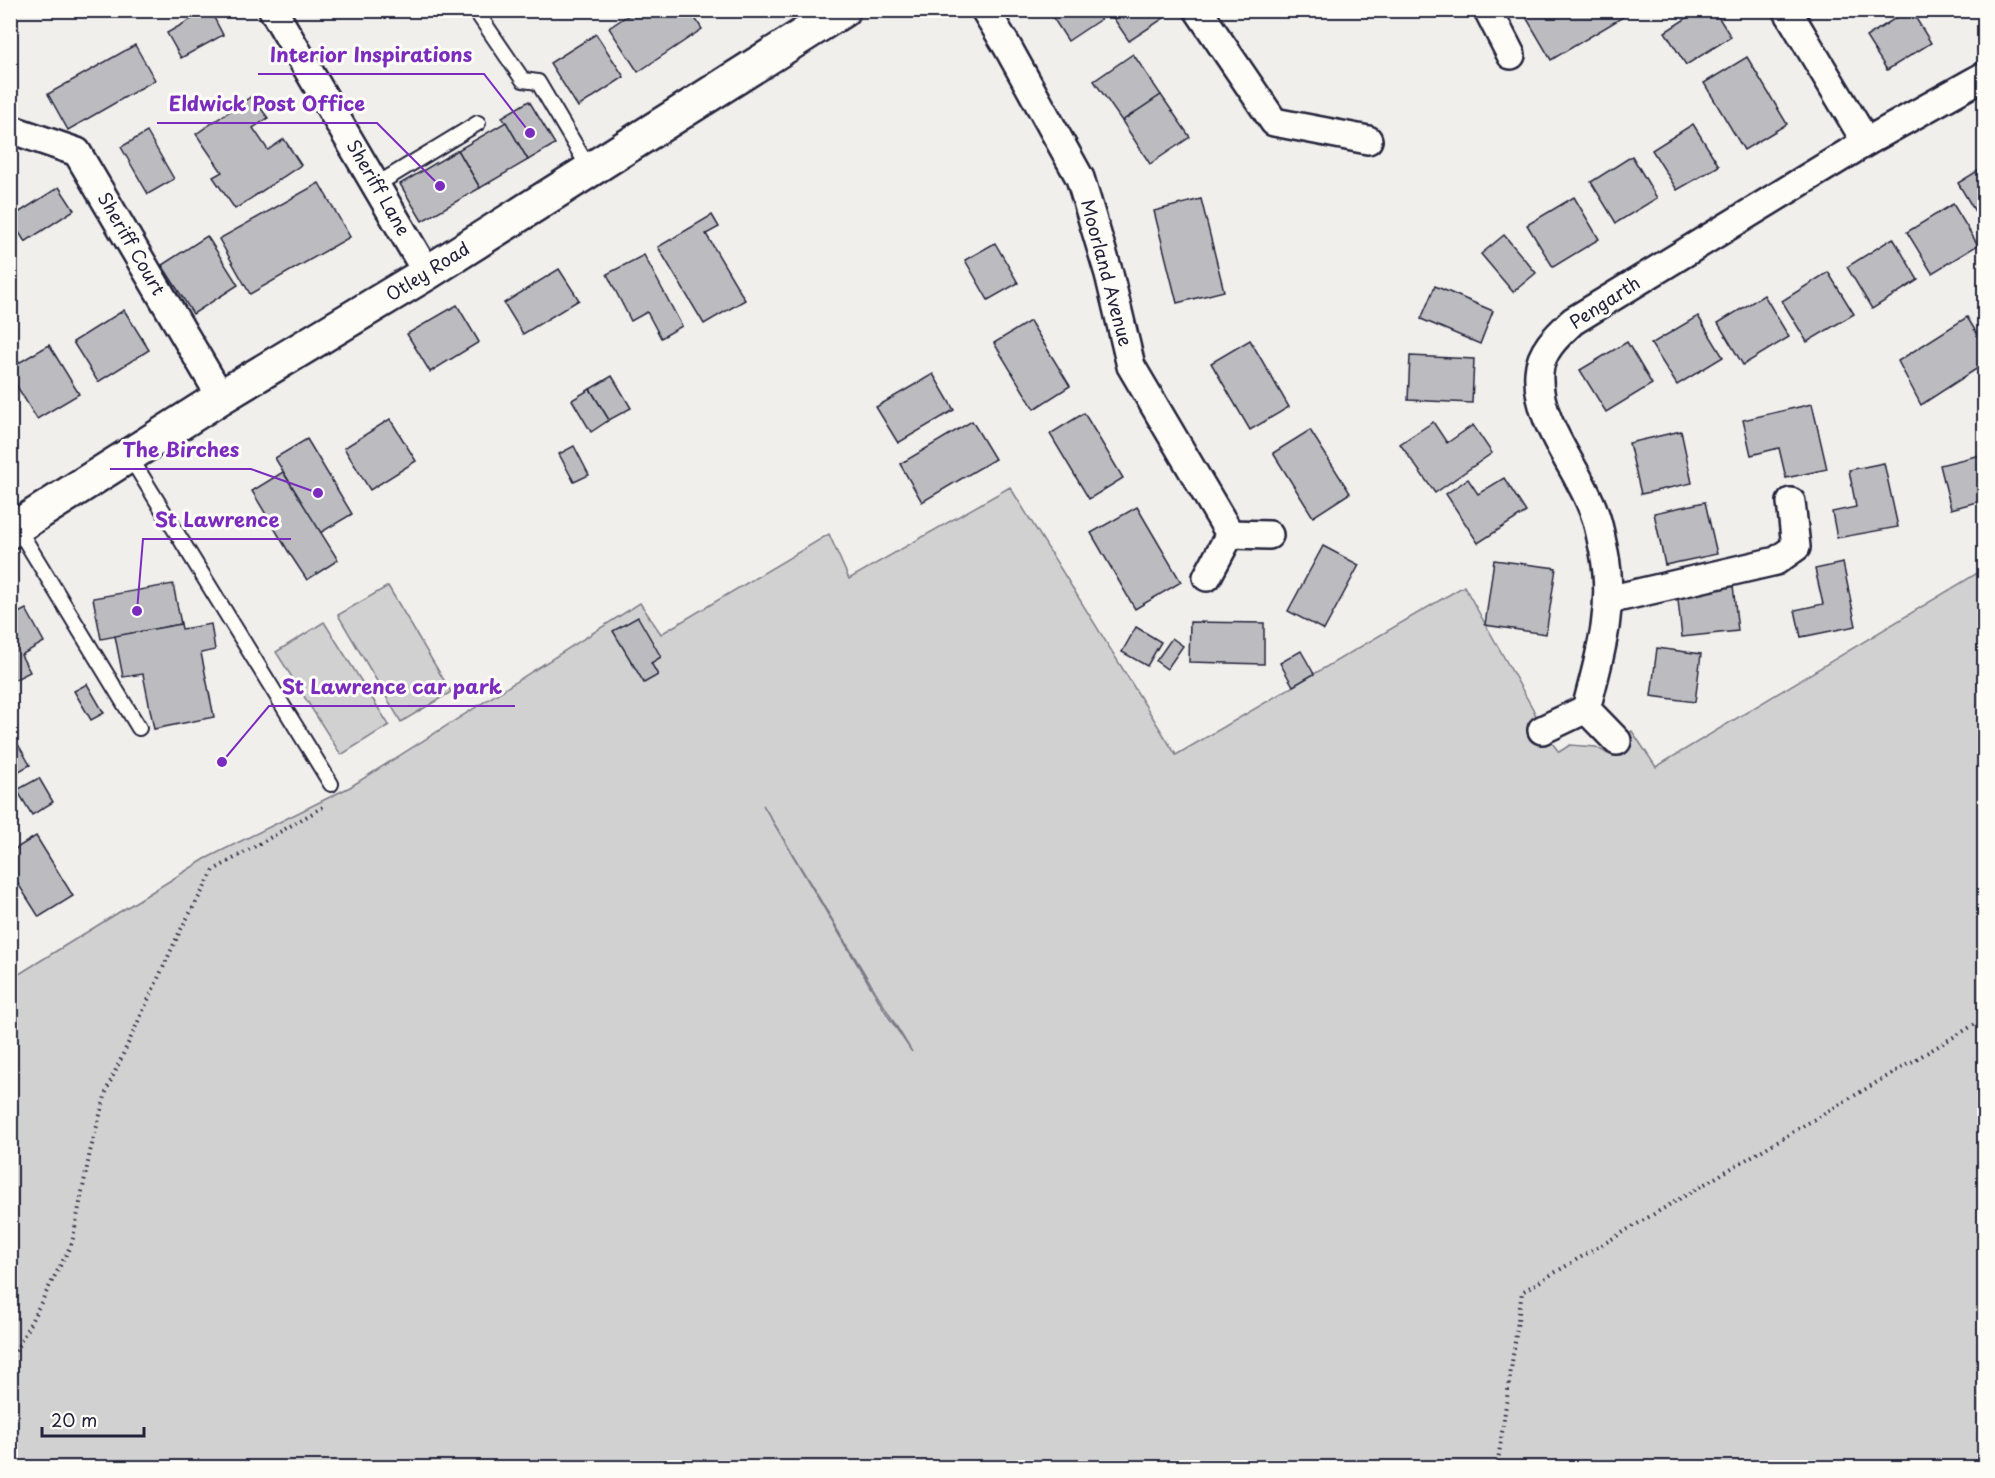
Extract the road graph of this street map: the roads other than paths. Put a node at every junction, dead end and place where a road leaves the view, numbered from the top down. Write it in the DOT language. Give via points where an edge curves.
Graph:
graph roads {
  1 [pos="273,10"];
  2 [pos="843,10"];
  3 [pos="985,10"];
  4 [pos="1198,10"];
  5 [pos="1488,10"];
  6 [pos="1787,10"];
  7 [pos="478,14"];
  8 [pos="1511,54"];
  9 [pos="1984,76"];
  10 [pos="478,123"];
  11 [pos="10,129"];
  12 [pos="1368,140"];
  13 [pos="1866,142"];
  14 [pos="590,170"];
  15 [pos="376,185"];
  16 [pos="428,273"];
  17 [pos="221,397"];
  18 [pos="130,457"];
  19 [pos="1791,502"];
  20 [pos="14,529"];
  21 [pos="1230,534"];
  22 [pos="1269,535"];
  23 [pos="1207,577"];
  24 [pos="1608,600"];
  25 [pos="1586,709"];
  26 [pos="139,728"];
  27 [pos="1542,730"];
  28 [pos="1617,741"];
  29 [pos="331,784"];
  1 -- 15 [label="street, Sheriff Lane"];
  2 -- 14 [label="street, Otley Road"];
  3 -- 21 [label="street, Moorland Avenue" via="1080,178 1131,366"];
  4 -- 12 [label="street" via="1274,122"];
  5 -- 8 [label="street"];
  6 -- 13 [label="street"];
  7 -- 14 [label="lane" via="523,80 538,82"];
  9 -- 13 [label="street, Pengarth"];
  10 -- 15 [label="lane"];
  11 -- 17 [label="street, Sheriff Court" via="77,152"];
  13 -- 24 [label="street, Pengarth" via="1573,321 1550,343 1539,372 1542,406 1594,512 1604,554"];
  14 -- 16 [label="street, Otley Road"];
  15 -- 16 [label="street, Sheriff Lane"];
  16 -- 17 [label="street, Otley Road"];
  17 -- 18 [label="street, Otley Road"];
  18 -- 20 [label="street, Otley Road"];
  18 -- 29 [label="lane"];
  19 -- 24 [label="street" via="1796,547 1776,561"];
  20 -- 26 [label="lane"];
  21 -- 22 [label="street"];
  21 -- 23 [label="street"];
  24 -- 25 [label="street, Pengarth" via="1605,637"];
  25 -- 27 [label="street"];
  25 -- 28 [label="street"];
}
